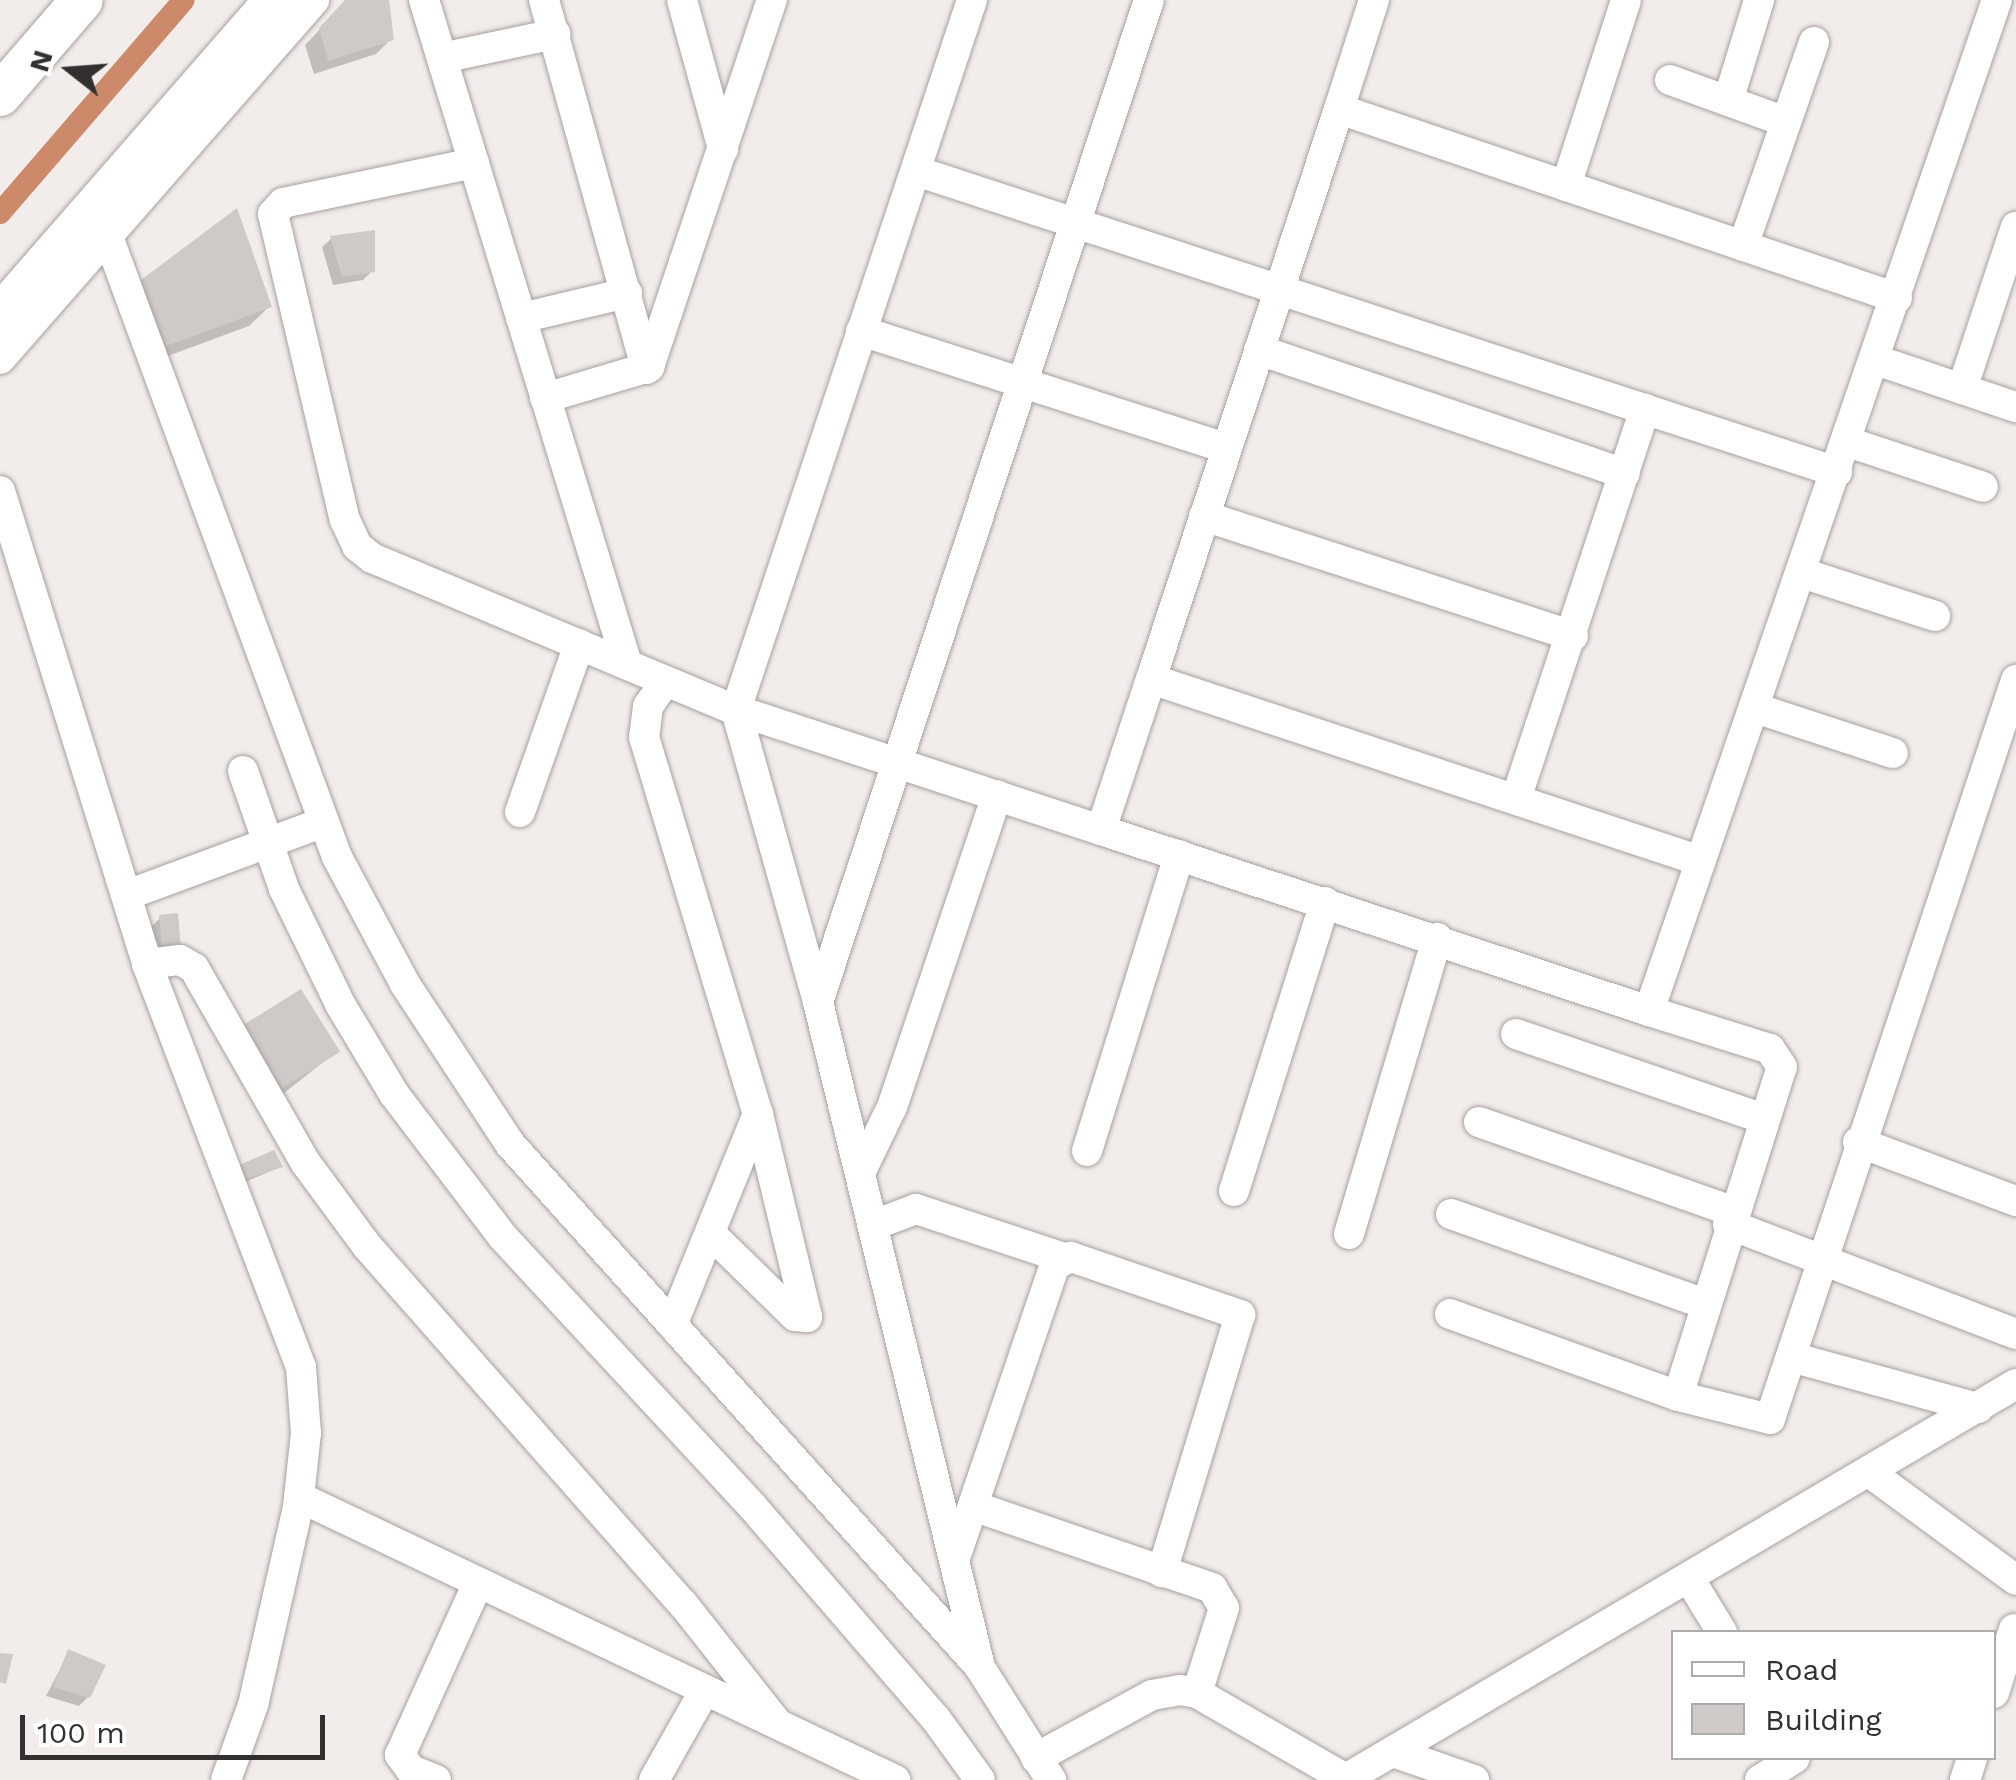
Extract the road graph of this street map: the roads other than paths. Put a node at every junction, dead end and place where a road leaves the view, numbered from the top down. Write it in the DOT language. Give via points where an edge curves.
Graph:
graph roads {
  1 [pos="82,0"];
  2 [pos="276,0"];
  3 [pos="314,0"];
  4 [pos="424,0"];
  5 [pos="544,0"];
  6 [pos="682,0"];
  7 [pos="772,0"];
  8 [pos="972,0"];
  9 [pos="1149,0"];
  10 [pos="1374,0"];
  11 [pos="1626,0"];
  12 [pos="1758,0"];
  13 [pos="1996,0"];
  14 [pos="2009,0"];
  15 [pos="2016,2"];
  16 [pos="554,34"];
  17 [pos="1814,42"];
  18 [pos="442,58"];
  19 [pos="1670,80"];
  20 [pos="0,95"];
  21 [pos="1728,101"];
  22 [pos="1339,109"];
  23 [pos="1786,122"];
  24 [pos="723,149"];
  25 [pos="474,163"];
  26 [pos="916,171"];
  27 [pos="1566,186"];
  28 [pos="1080,221"];
  29 [pos="2016,228"];
  30 [pos="91,236"];
  31 [pos="1742,246"];
  32 [pos="1279,287"];
  33 [pos="626,294"];
  34 [pos="1897,298"];
  35 [pos="0,316"];
  36 [pos="521,318"];
  37 [pos="861,330"];
  38 [pos="1258,350"];
  39 [pos="0,359"];
  40 [pos="1876,360"];
  41 [pos="646,369"];
  42 [pos="1024,385"];
  43 [pos="1962,389"];
  44 [pos="546,398"];
  45 [pos="2016,407"];
  46 [pos="1645,409"];
  47 [pos="1848,442"];
  48 [pos="1226,448"];
  49 [pos="1837,472"];
  50 [pos="1625,474"];
  51 [pos="1983,487"];
  52 [pos="0,491"];
  53 [pos="1204,516"];
  54 [pos="1802,573"];
  55 [pos="1936,616"];
  56 [pos="1573,636"];
  57 [pos="579,644"];
  58 [pos="627,664"];
  59 [pos="1151,679"];
  60 [pos="2016,680"];
  61 [pos="665,682"];
  62 [pos="1755,708"];
  63 [pos="736,710"];
  64 [pos="1892,753"];
  65 [pos="896,762"];
  66 [pos="243,771"];
  67 [pos="997,794"];
  68 [pos="1516,799"];
  69 [pos="520,812"];
  70 [pos="1101,830"];
  71 [pos="295,831"];
  72 [pos="1178,855"];
  73 [pos="1701,861"];
  74 [pos="126,895"];
  75 [pos="1325,902"];
  76 [pos="1437,938"];
  77 [pos="147,964"];
  78 [pos="818,1002"];
  79 [pos="1649,1012"];
  80 [pos="1516,1034"];
  81 [pos="758,1114"];
  82 [pos="1764,1119"];
  83 [pos="1479,1122"];
  84 [pos="1858,1142"];
  85 [pos="1087,1151"];
  86 [pos="860,1171"];
  87 [pos="1234,1191"];
  88 [pos="2016,1201"];
  89 [pos="1451,1214"];
  90 [pos="1730,1217"];
  91 [pos="874,1225"];
  92 [pos="711,1234"];
  93 [pos="1349,1234"];
  94 [pos="1061,1257"];
  95 [pos="1820,1260"];
  96 [pos="1703,1303"];
  97 [pos="1450,1314"];
  98 [pos="673,1323"];
  99 [pos="2016,1334"];
  100 [pos="1790,1357"];
  101 [pos="2016,1384"];
  102 [pos="1678,1396"];
  103 [pos="1978,1408"];
  104 [pos="1869,1472"];
  105 [pos="299,1497"];
  106 [pos="973,1506"];
  107 [pos="956,1556"];
  108 [pos="1162,1572"];
  109 [pos="1689,1578"];
  110 [pos="2016,1580"];
  111 [pos="478,1583"];
  112 [pos="1721,1630"];
  113 [pos="2008,1633"];
  114 [pos="979,1666"];
  115 [pos="1996,1684"];
  116 [pos="706,1690"];
  117 [pos="1197,1693"];
  118 [pos="777,1723"];
  119 [pos="1393,1752"];
  120 [pos="1044,1769"];
  121 [pos="1345,1779"];
  122 [pos="226,1780"];
  123 [pos="436,1780"];
  124 [pos="654,1780"];
  125 [pos="895,1780"];
  126 [pos="980,1780"];
  127 [pos="1474,1780"];
  1 -- 20 [label="highway"];
  2 -- 30 [label="highway"];
  3 -- 30 [label="street"];
  4 -- 18 [label="street"];
  5 -- 16 [label="street"];
  6 -- 24 [label="street"];
  7 -- 24 [label="street"];
  8 -- 26 [label="street"];
  9 -- 28 [label="street"];
  10 -- 22 [label="street"];
  11 -- 27 [label="street"];
  12 -- 21 [label="street"];
  13 -- 34 [label="street"];
  14 -- 15 [label="street"];
  16 -- 18 [label="street"];
  16 -- 33 [label="street"];
  17 -- 23 [label="street"];
  18 -- 25 [label="street"];
  19 -- 21 [label="street"];
  21 -- 23 [label="street"];
  22 -- 27 [label="street"];
  22 -- 32 [label="street"];
  23 -- 31 [label="street"];
  24 -- 41 [label="street"];
  25 -- 36 [label="street"];
  25 -- 57 [label="street" via="283,203 276,206 274,223 356,546"];
  26 -- 28 [label="street"];
  26 -- 37 [label="street"];
  27 -- 31 [label="street"];
  28 -- 32 [label="street"];
  28 -- 42 [label="street"];
  29 -- 43 [label="street"];
  30 -- 35 [label="highway"];
  30 -- 39 [label="street"];
  30 -- 71 [label="street"];
  31 -- 34 [label="street"];
  32 -- 38 [label="street"];
  32 -- 46 [label="street"];
  33 -- 36 [label="street"];
  33 -- 41 [label="street"];
  34 -- 40 [label="street"];
  36 -- 44 [label="street"];
  37 -- 42 [label="street"];
  37 -- 63 [label="street"];
  38 -- 48 [label="street"];
  38 -- 50 [label="street"];
  40 -- 43 [label="street"];
  40 -- 47 [label="street"];
  41 -- 44 [label="street"];
  42 -- 48 [label="street"];
  42 -- 65 [label="street"];
  43 -- 45 [label="street"];
  44 -- 58 [label="street"];
  46 -- 49 [label="street"];
  46 -- 50 [label="street"];
  47 -- 49 [label="street"];
  47 -- 51 [label="street"];
  48 -- 53 [label="street"];
  49 -- 54 [label="street"];
  50 -- 56 [label="street"];
  52 -- 74 [label="street"];
  53 -- 56 [label="street"];
  53 -- 59 [label="street"];
  54 -- 55 [label="street"];
  54 -- 62 [label="street"];
  56 -- 68 [label="street"];
  57 -- 58 [label="street"];
  57 -- 69 [label="street"];
  58 -- 61 [label="street"];
  59 -- 68 [label="street"];
  59 -- 70 [label="street"];
  60 -- 84 [label="street"];
  61 -- 63 [label="street"];
  61 -- 81 [label="street" via="648,706 644,737"];
  62 -- 64 [label="street"];
  62 -- 73 [label="street"];
  63 -- 65 [label="street"];
  63 -- 78 [label="street"];
  65 -- 67 [label="street"];
  65 -- 78 [label="street"];
  66 -- 71 [label="street"];
  67 -- 70 [label="street"];
  67 -- 86 [label="street" via="892,1107"];
  68 -- 73 [label="street"];
  70 -- 72 [label="street"];
  71 -- 74 [label="street"];
  71 -- 98 [label="street" via="359,903 480,1103"];
  71 -- 126 [label="street" via="340,1004 394,1094 502,1236 802,1563"];
  72 -- 75 [label="street"];
  72 -- 85 [label="street"];
  73 -- 79 [label="street"];
  74 -- 77 [label="street"];
  75 -- 76 [label="street"];
  75 -- 87 [label="street"];
  76 -- 79 [label="street"];
  76 -- 93 [label="street"];
  77 -- 105 [label="street" via="301,1367 306,1434"];
  77 -- 118 [label="street" via="180,960 194,968 304,1162 368,1246 684,1604"];
  78 -- 86 [label="street"];
  79 -- 82 [label="street" via="1779,1056 1782,1068"];
  80 -- 82 [label="street"];
  81 -- 92 [label="street"];
  81 -- 92 [label="street" via="807,1317 796,1316"];
  82 -- 90 [label="street"];
  83 -- 90 [label="street"];
  84 -- 88 [label="street"];
  84 -- 95 [label="street"];
  86 -- 91 [label="street"];
  89 -- 96 [label="street"];
  90 -- 95 [label="street"];
  90 -- 96 [label="street"];
  91 -- 94 [label="street" via="916,1209"];
  91 -- 107 [label="street"];
  92 -- 98 [label="street"];
  94 -- 106 [label="street"];
  94 -- 108 [label="street" via="1240,1315"];
  95 -- 99 [label="street"];
  95 -- 100 [label="street"];
  96 -- 102 [label="street"];
  97 -- 102 [label="street"];
  98 -- 114 [label="street"];
  100 -- 102 [label="street" via="1770,1419"];
  100 -- 103 [label="street"];
  101 -- 103 [label="street"];
  103 -- 104 [label="street"];
  104 -- 109 [label="street"];
  104 -- 110 [label="street"];
  105 -- 111 [label="street"];
  105 -- 122 [label="street" via="253,1705"];
  106 -- 107 [label="street"];
  106 -- 108 [label="street"];
  107 -- 114 [label="street"];
  108 -- 117 [label="street" via="1220,1596 1224,1608"];
  109 -- 112 [label="street"];
  109 -- 119 [label="street"];
  111 -- 116 [label="street"];
  111 -- 123 [label="street" via="400,1755 410,1770"];
  113 -- 115 [label="street"];
  114 -- 120 [label="street"];
  116 -- 118 [label="street"];
  116 -- 124 [label="street"];
  117 -- 120 [label="street" via="1152,1695"];
  117 -- 121 [label="street"];
  118 -- 125 [label="street"];
  119 -- 121 [label="street"];
  119 -- 127 [label="street"];
}
